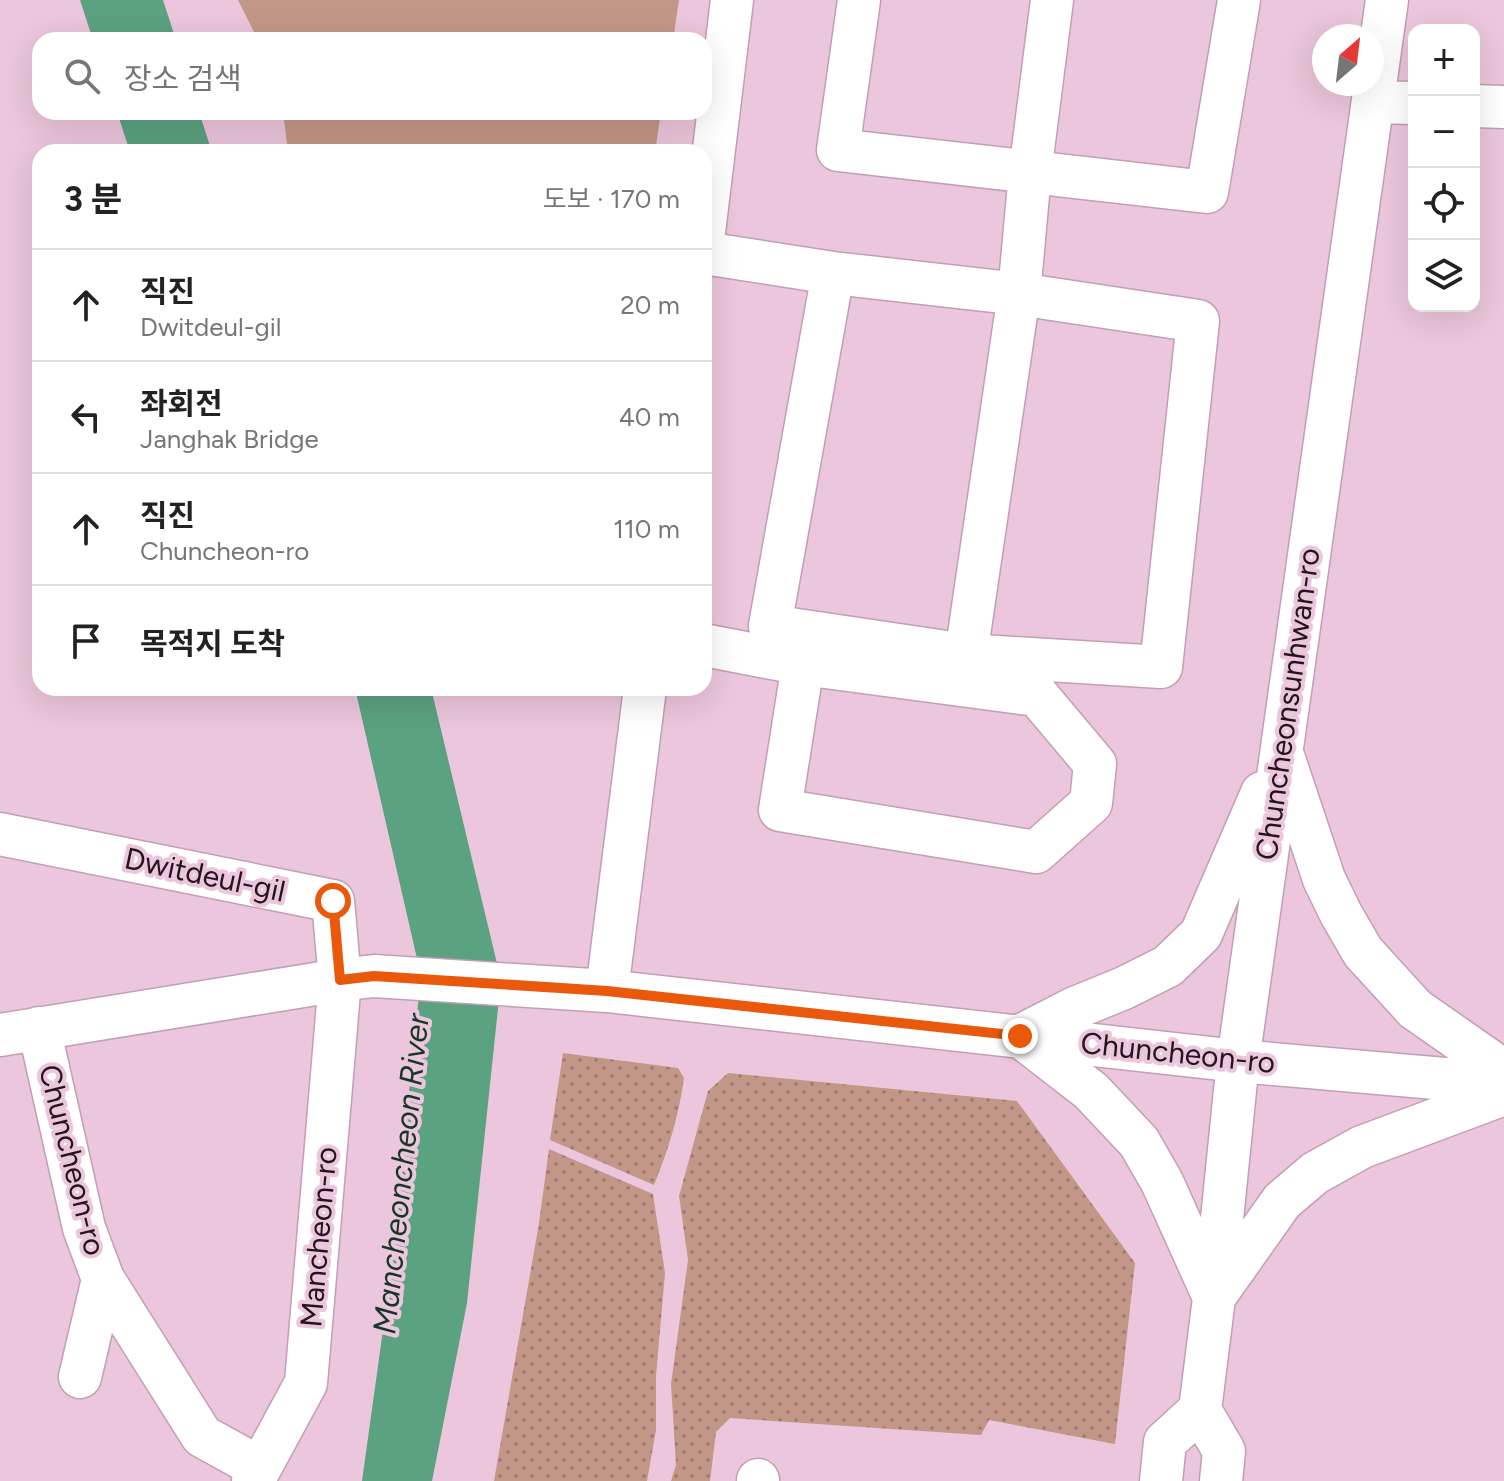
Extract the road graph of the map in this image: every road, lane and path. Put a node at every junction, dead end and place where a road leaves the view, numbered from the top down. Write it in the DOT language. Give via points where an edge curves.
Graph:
graph roads {
  1 [pos="732,0"];
  2 [pos="859,0"];
  3 [pos="1052,0"];
  4 [pos="1239,0"];
  5 [pos="1387,0"];
  6 [pos="1373,102"];
  7 [pos="1408,103"];
  8 [pos="1480,106"];
  9 [pos="1504,107"];
  10 [pos="712,166"];
  11 [pos="1030,173"];
  12 [pos="712,254"];
  13 [pos="833,273"];
  14 [pos="1019,294"];
  15 [pos="712,647"];
  16 [pos="966,655"];
  17 [pos="803,664"];
  18 [pos="644,696"];
  19 [pos="1282,752"];
  20 [pos="0,834"];
  21 [pos="357,978"];
  22 [pos="607,991"];
  23 [pos="20,1031"];
  24 [pos="1020,1036"];
  25 [pos="1238,1061"];
  26 [pos="1504,1071"];
  27 [pos="1504,1084"];
  28 [pos="1504,1094"];
  29 [pos="103,1279"];
  30 [pos="1214,1298"];
  31 [pos="80,1377"];
  32 [pos="1200,1410"];
  33 [pos="257,1475"];
  34 [pos="1161,1481"];
  35 [pos="1221,1481"];
  1 -- 10 [label="street"];
  2 -- 11 [label="street" via="838,150"];
  3 -- 11 [label="street"];
  4 -- 11 [label="street" via="1207,192"];
  5 -- 6 [label="street, Chuncheonsunhwan-ro"];
  6 -- 7 [label="street"];
  6 -- 19 [label="street, Chuncheonsunhwan-ro"];
  8 -- 9 [label="street"];
  11 -- 14 [label="street"];
  12 -- 13 [label="street"];
  13 -- 14 [label="street"];
  13 -- 16 [label="street" via="770,626"];
  14 -- 16 [label="street"];
  14 -- 16 [label="street" via="1198,321 1161,667"];
  15 -- 17 [label="street"];
  17 -- 17 [label="street" via="1037,695 1095,764 1091,803 1036,852 780,810"];
  18 -- 22 [label="street"];
  19 -- 24 [label="street" via="1201,934 1168,966"];
  19 -- 25 [label="street, Chuncheonsunhwan-ro"];
  19 -- 26 [label="street" via="1324,879 1363,952 1415,1009"];
  20 -- 21 [label="street, Dwitdeul-gil" via="333,901"];
  21 -- 22 [label="street, Chuncheon-ro"];
  21 -- 23 [label="street, Chuncheon-ro"];
  21 -- 33 [label="street, Mancheon-ro" via="306,1383"];
  22 -- 24 [label="street, Chuncheon-ro"];
  23 -- 29 [label="street, Chuncheon-ro"];
  24 -- 25 [label="street, Chuncheon-ro"];
  24 -- 30 [label="street" via="1091,1091 1139,1142"];
  25 -- 27 [label="street, Chuncheon-ro"];
  25 -- 30 [label="street, Chuncheonsunhwan-ro"];
  28 -- 30 [label="street" via="1362,1147 1315,1173 1282,1201"];
  29 -- 31 [label="street"];
  29 -- 33 [label="street, Chuncheon-ro" via="202,1436"];
  30 -- 32 [label="street, Chuncheonsunhwan-ro"];
  32 -- 34 [label="street" via="1165,1442"];
  32 -- 35 [label="street" via="1224,1451"];
}
